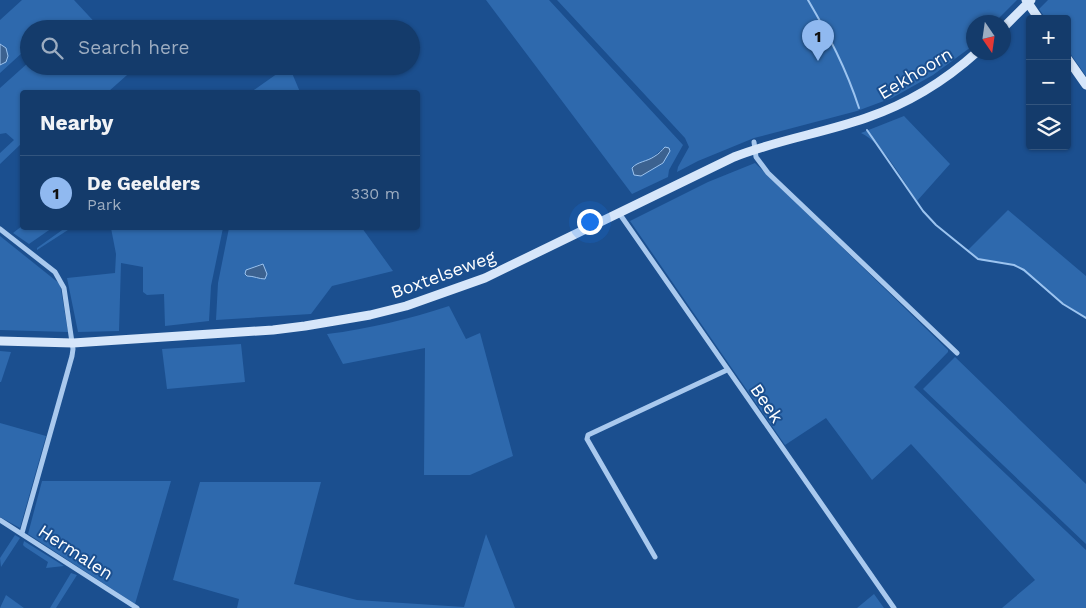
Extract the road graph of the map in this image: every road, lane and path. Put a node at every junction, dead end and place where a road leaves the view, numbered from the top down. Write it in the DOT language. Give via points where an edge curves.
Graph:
graph roads {
  1 [pos="1028,1"];
  2 [pos="1037,15"];
  3 [pos="1011,19"];
  4 [pos="969,60"];
  5 [pos="1068,60"];
  6 [pos="1086,85"];
  7 [pos="867,118"];
  8 [pos="754,146"];
  9 [pos="619,213"];
  10 [pos="0,229"];
  11 [pos="0,341"];
  12 [pos="72,343"];
  13 [pos="957,353"];
  14 [pos="728,370"];
  15 [pos="0,520"];
  16 [pos="22,533"];
  17 [pos="656,557"];
  18 [pos="137,608"];
  19 [pos="894,608"];
  1 -- 2 [label="main road"];
  1 -- 3 [label="main road"];
  4 -- 7 [label="main road, Eekhoorn" via="917,96"];
  5 -- 6 [label="main road"];
  7 -- 8 [label="main road, Boxtelseweg"];
  8 -- 9 [label="main road, Boxtelseweg"];
  8 -- 13 [label="street" via="756,157 768,173"];
  9 -- 12 [label="main road, Boxtelseweg" via="484,278 406,306 370,315 273,330"];
  9 -- 14 [label="street, Beek"];
  10 -- 12 [label="street" via="61,280"];
  11 -- 12 [label="main road, Boxtelseweg"];
  12 -- 16 [label="street" via="72,356"];
  14 -- 17 [label="street" via="588,435"];
  14 -- 19 [label="street, Beek"];
  15 -- 16 [label="street, Hermalen"];
  16 -- 18 [label="street, Hermalen"];
}
